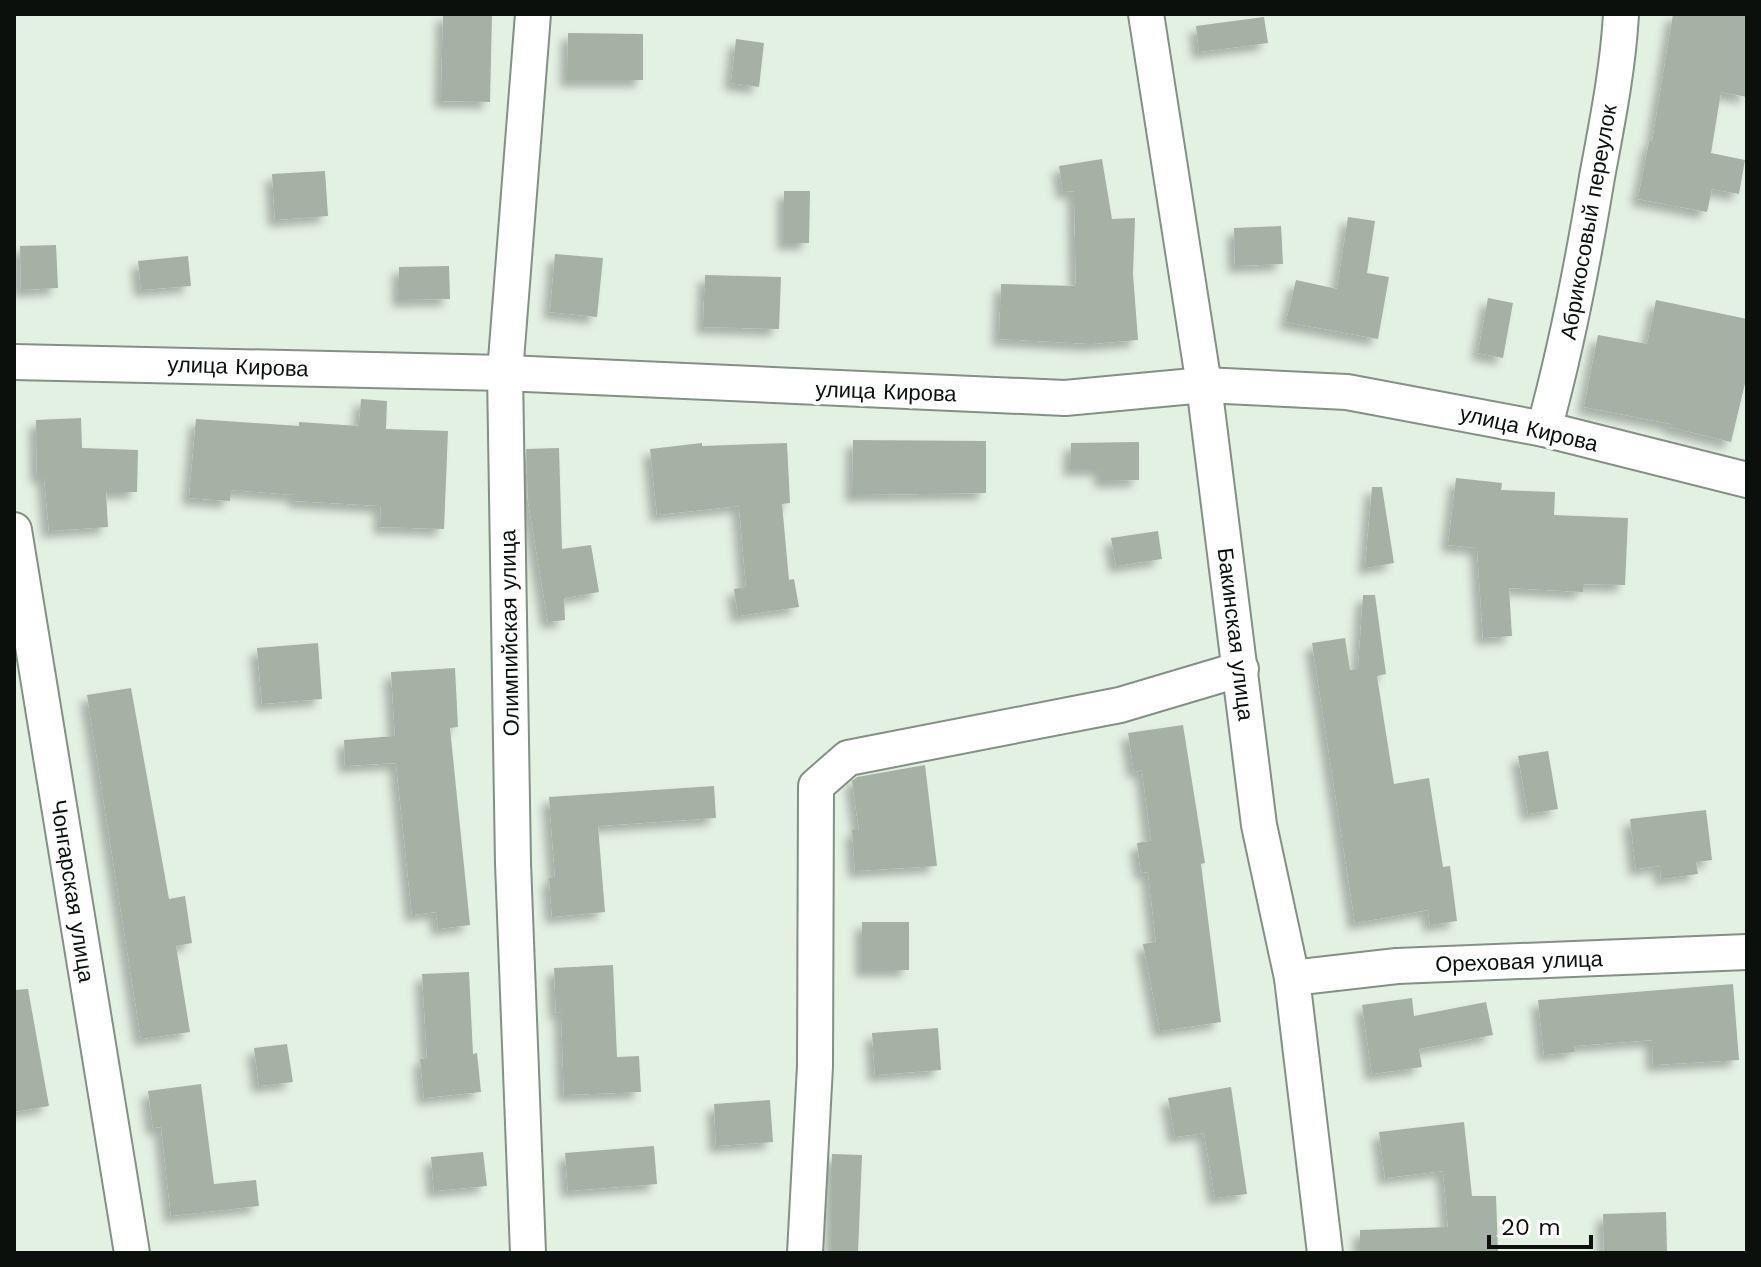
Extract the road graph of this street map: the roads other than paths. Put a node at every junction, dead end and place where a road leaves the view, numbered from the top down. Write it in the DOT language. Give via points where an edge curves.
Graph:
graph roads {
  1 [pos="533,14"];
  2 [pos="1146,14"];
  3 [pos="1621,14"];
  4 [pos="14,362"];
  5 [pos="505,373"];
  6 [pos="1204,385"];
  7 [pos="1544,429"];
  8 [pos="1747,480"];
  9 [pos="14,530"];
  10 [pos="1241,669"];
  11 [pos="1747,952"];
  12 [pos="1292,978"];
  13 [pos="132,1253"];
  14 [pos="528,1253"];
  15 [pos="805,1253"];
  16 [pos="1325,1253"];
  1 -- 5 [label="street, Олимпийская улица"];
  2 -- 6 [label="street, Бакинская улица"];
  3 -- 7 [label="street, Абрикосовый переулок" via="1592,208 1563,361"];
  4 -- 5 [label="street, улица Кирова"];
  5 -- 6 [label="street, улица Кирова" via="1065,398"];
  5 -- 14 [label="street, Олимпийская улица" via="513,863"];
  6 -- 7 [label="street, улица Кирова" via="1347,392"];
  6 -- 10 [label="street, Бакинская улица"];
  7 -- 8 [label="street, улица Кирова"];
  9 -- 13 [label="street, Чонгарская улица"];
  10 -- 12 [label="street, Бакинская улица" via="1259,825"];
  10 -- 15 [label="street" via="1120,705 848,758 816,786 815,1066"];
  11 -- 12 [label="street, Ореховая улица" via="1397,966"];
  12 -- 16 [label="street, Бакинская улица"];
}
